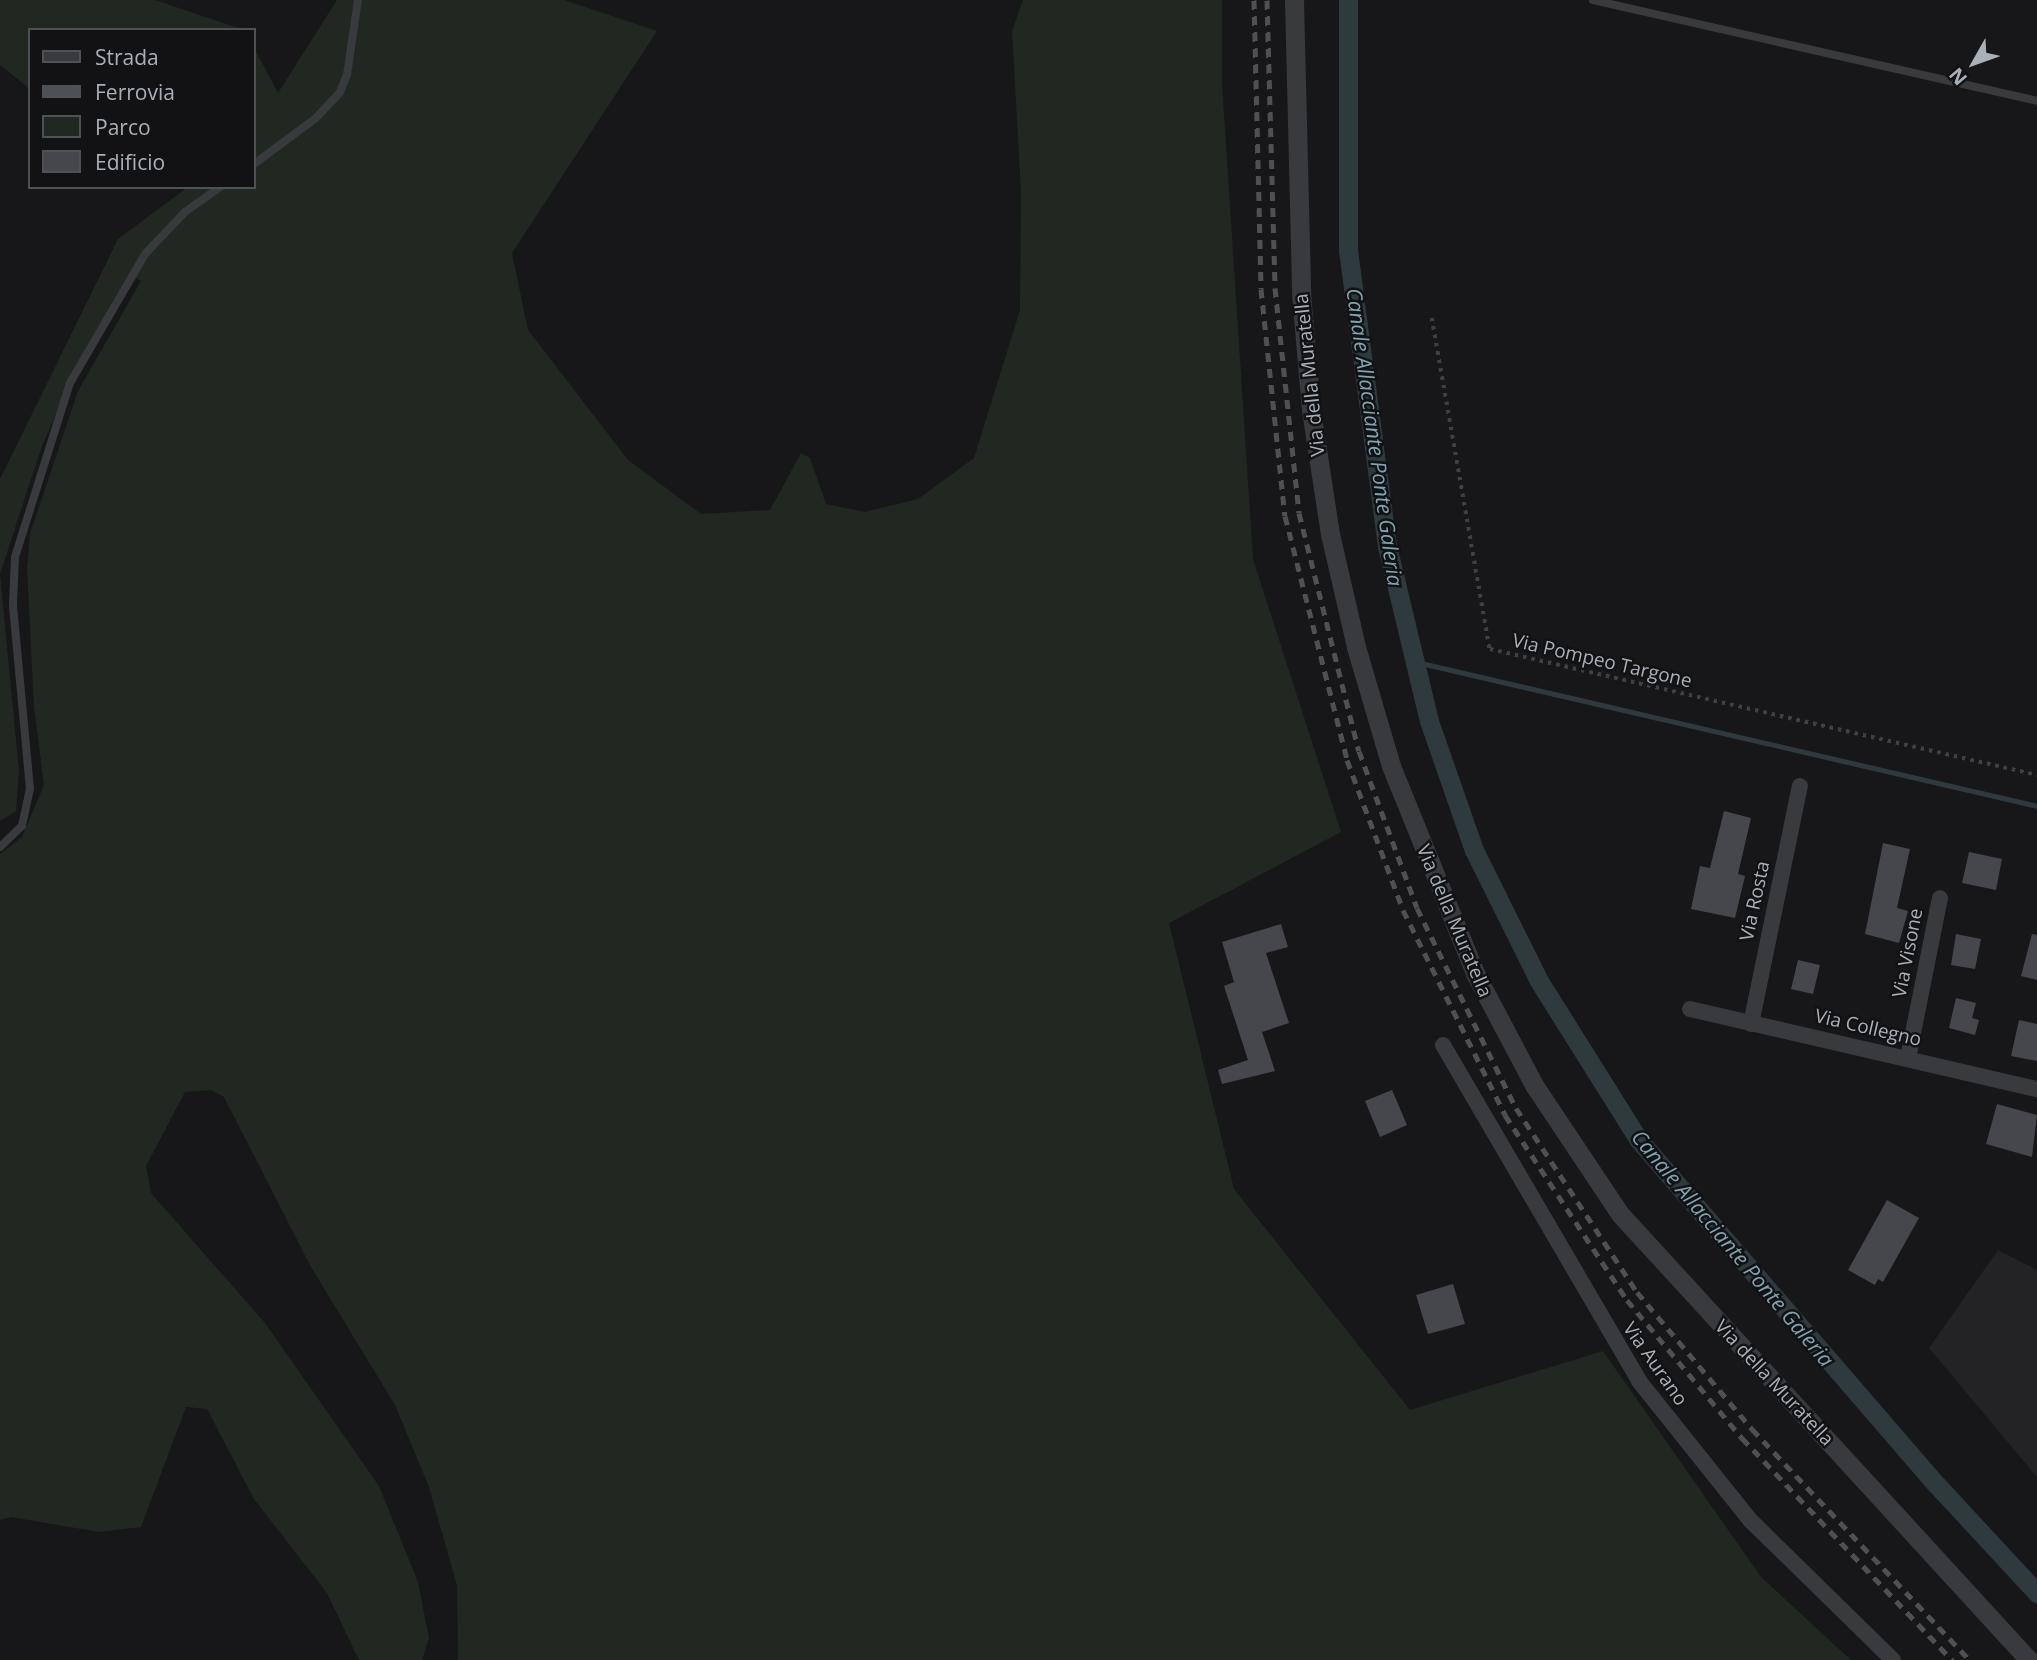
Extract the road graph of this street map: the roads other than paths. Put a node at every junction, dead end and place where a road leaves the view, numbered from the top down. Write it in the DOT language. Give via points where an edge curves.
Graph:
graph roads {
  1 [pos="358,0"];
  2 [pos="1294,0"];
  3 [pos="1592,0"];
  4 [pos="2037,101"];
  5 [pos="256,163"];
  6 [pos="217,189"];
  7 [pos="1800,786"];
  8 [pos="0,847"];
  9 [pos="1940,898"];
  10 [pos="1690,1009"];
  11 [pos="1751,1024"];
  12 [pos="1443,1045"];
  13 [pos="1908,1058"];
  14 [pos="2037,1089"];
  15 [pos="1893,1660"];
  16 [pos="2029,1660"];
  1 -- 5 [label="lane" via="347,75 340,92 316,118"];
  2 -- 16 [label="street, Via della Muratella" via="1301,293 1311,410 1330,534 1356,647 1391,766 1476,975 1534,1085 1611,1202"];
  3 -- 4 [label="lane"];
  6 -- 8 [label="lane" via="185,212 145,254 66,396 13,565 30,789 22,826"];
  7 -- 11 [label="street, Via Rosta"];
  9 -- 13 [label="street, Via Visone"];
  10 -- 11 [label="street, Via Collegno"];
  11 -- 13 [label="street, Via Collegno"];
  12 -- 15 [label="street, Via Aurano" via="1639,1381 1750,1520"];
  13 -- 14 [label="street, Via Collegno"];
}
